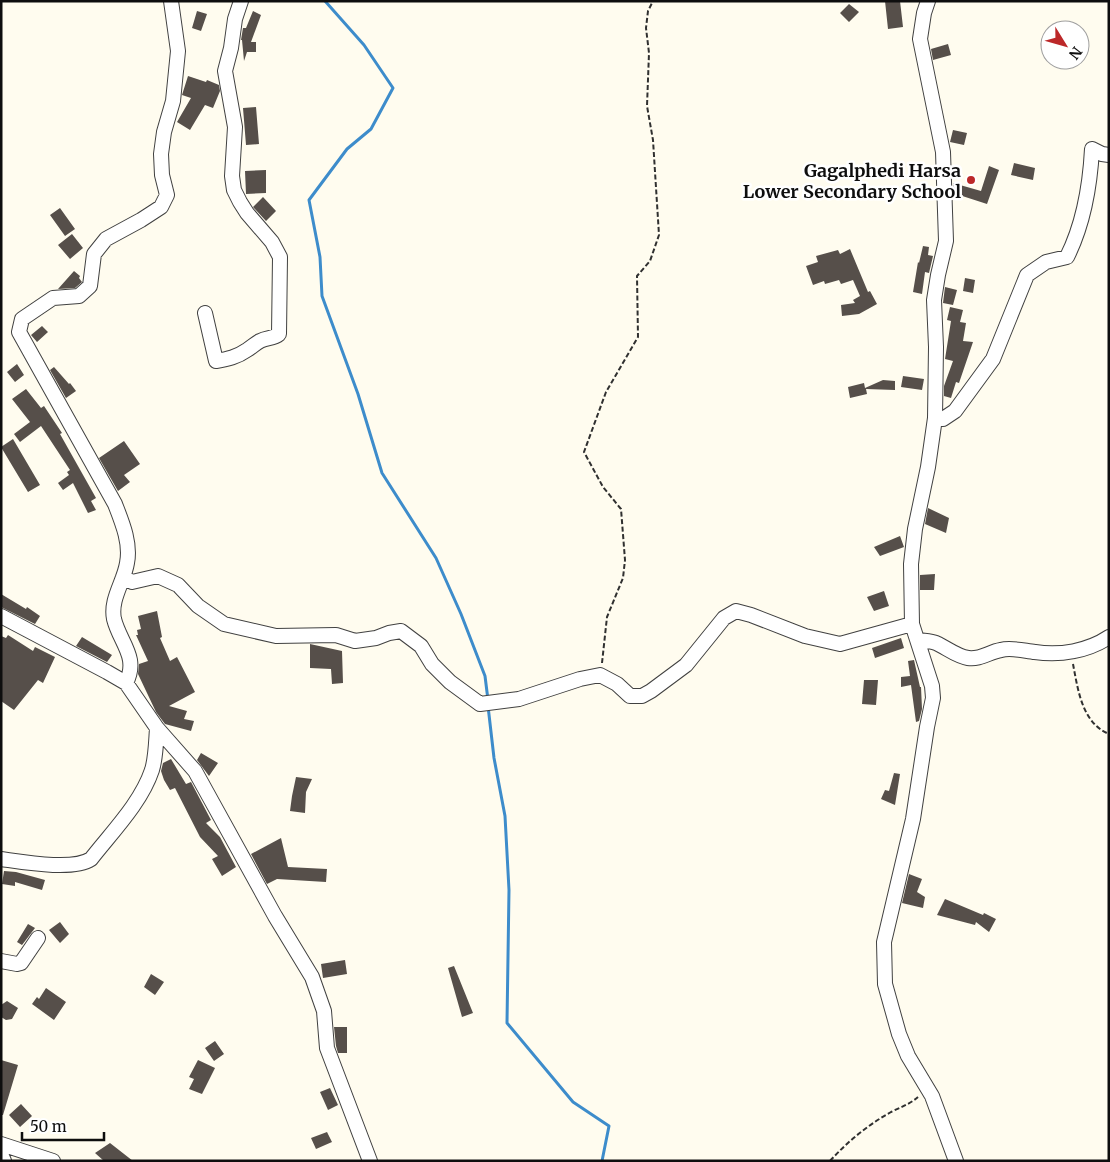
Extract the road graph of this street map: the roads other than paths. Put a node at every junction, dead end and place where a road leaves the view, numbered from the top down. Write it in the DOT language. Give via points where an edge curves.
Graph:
graph roads {
  1 [pos="171,1"];
  2 [pos="241,1"];
  3 [pos="928,1"];
  4 [pos="1109,155"];
  5 [pos="204,313"];
  6 [pos="935,418"];
  7 [pos="123,578"];
  8 [pos="1,616"];
  9 [pos="912,624"];
  10 [pos="1109,637"];
  11 [pos="918,640"];
  12 [pos="126,684"];
  13 [pos="157,728"];
  14 [pos="1,859"];
  15 [pos="38,938"];
  16 [pos="1,961"];
  17 [pos="1,1144"];
  18 [pos="1,1154"];
  19 [pos="4,1161"];
  20 [pos="53,1161"];
  21 [pos="370,1161"];
  22 [pos="956,1161"];
  1 -- 7 [label="street" via="178,51 173,101 161,154 167,195 161,207 106,239 94,254 90,286 79,296 53,298 22,319 19,332 115,504 124,526 128,554"];
  2 -- 5 [label="street" via="225,71 235,127 232,176 240,202 280,257 279,334 260,341 233,358 216,361"];
  3 -- 6 [label="street" via="920,39 943,152 946,241 934,300"];
  4 -- 6 [label="street" via="1092,148 1089,190 1077,237 1067,257 1046,262 1027,274 993,359 955,411 943,419"];
  6 -- 9 [label="street" via="911,564"];
  7 -- 9 [label="street" via="132,582 158,576 178,585 198,606 224,624 276,636 336,635 355,640 401,631 421,646 432,664 450,682 480,704 519,700 600,675 630,696 642,696 686,665 724,618 736,611 805,636 840,644"];
  7 -- 12 [label="street" via="114,601 114,617 129,654 130,674"];
  8 -- 12 [label="street"];
  9 -- 11 [label="street"];
  10 -- 11 [label="street" via="1098,645 1071,652 1048,654 1001,649 975,659 954,654 935,643"];
  11 -- 22 [label="street" via="933,698 913,819 884,942 885,984 899,1034 932,1096"];
  12 -- 13 [label="street"];
  13 -- 14 [label="street" via="153,768 148,781 91,859 73,864"];
  13 -- 21 [label="street" via="195,771 312,977 324,1011 327,1048"];
  15 -- 16 [label="street" via="21,963"];
  17 -- 20 [label="street"];
  18 -- 19 [label="street"];
}
